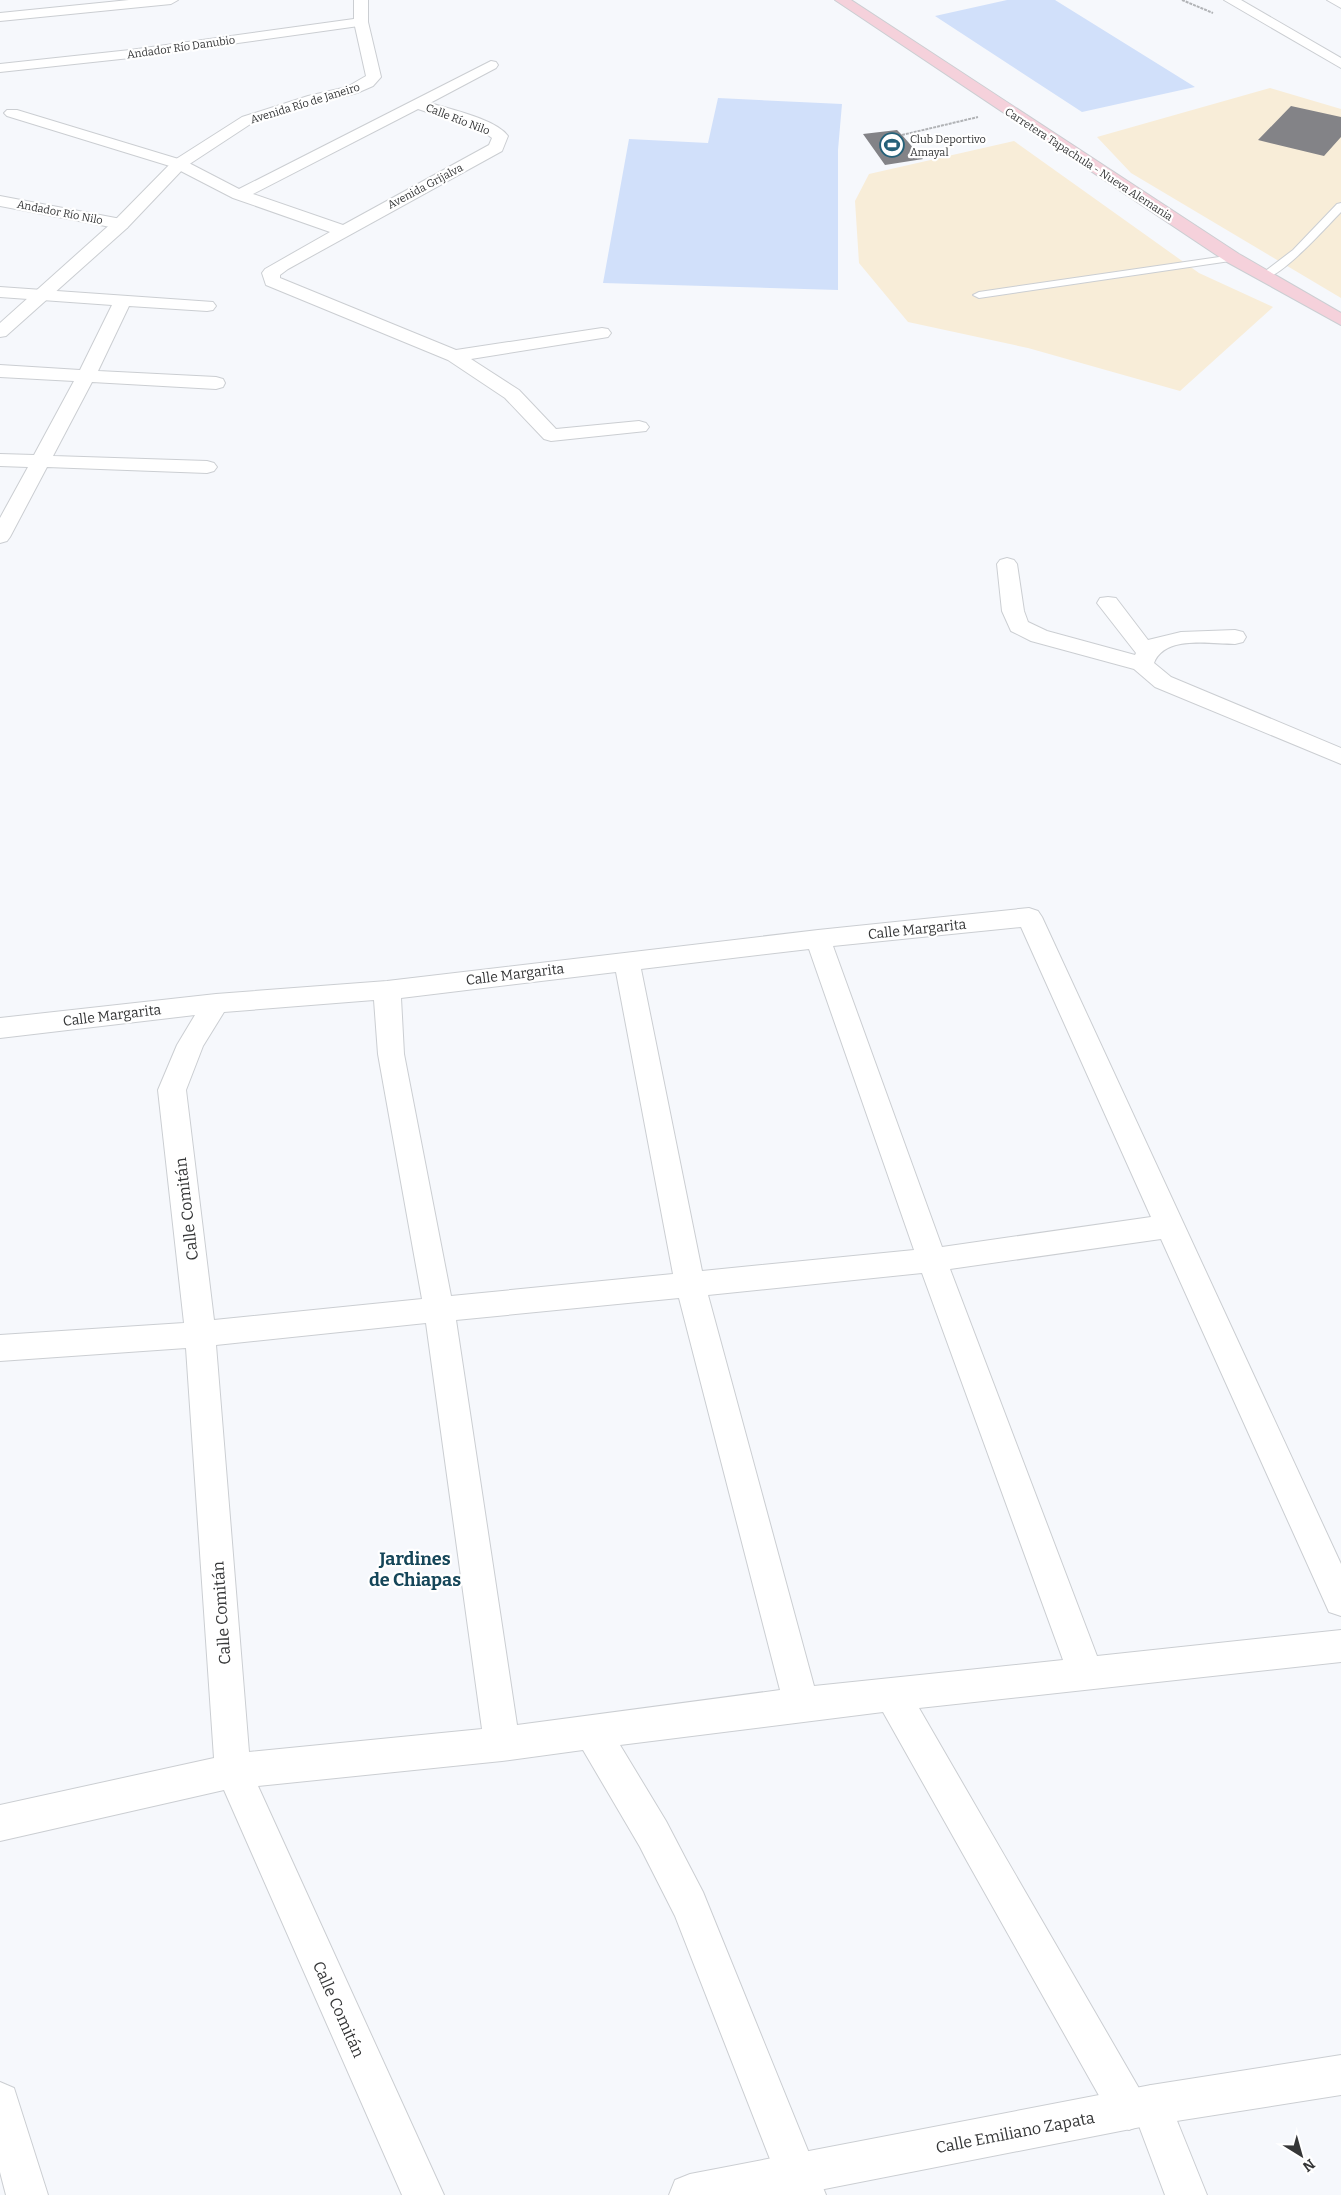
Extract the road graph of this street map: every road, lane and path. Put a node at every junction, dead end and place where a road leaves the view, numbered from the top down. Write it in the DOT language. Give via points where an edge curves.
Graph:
graph roads {
  1 [pos="172,0"];
  2 [pos="361,0"];
  3 [pos="842,0"];
  4 [pos="1231,0"];
  5 [pos="1334,0"];
  6 [pos="1341,4"];
  7 [pos="0,17"];
  8 [pos="361,22"];
  9 [pos="1341,64"];
  10 [pos="491,65"];
  11 [pos="0,68"];
  12 [pos="416,103"];
  13 [pos="1006,110"];
  14 [pos="12,113"];
  15 [pos="902,135"];
  16 [pos="500,136"];
  17 [pos="179,164"];
  18 [pos="239,195"];
  19 [pos="0,201"];
  20 [pos="1341,206"];
  21 [pos="121,224"];
  22 [pos="342,230"];
  23 [pos="1233,258"];
  24 [pos="1264,277"];
  25 [pos="0,292"];
  26 [pos="40,294"];
  27 [pos="979,295"];
  28 [pos="123,300"];
  29 [pos="207,306"];
  30 [pos="1341,320"];
  31 [pos="0,332"];
  32 [pos="602,333"];
  33 [pos="454,356"];
  34 [pos="0,371"];
  35 [pos="86,376"];
  36 [pos="216,383"];
  37 [pos="639,427"];
  38 [pos="0,460"];
  39 [pos="39,462"];
  40 [pos="207,467"];
  41 [pos="0,537"];
  42 [pos="1007,564"];
  43 [pos="1108,603"];
  44 [pos="1235,637"];
  45 [pos="1144,658"];
  46 [pos="1341,757"];
  47 [pos="818,939"];
  48 [pos="627,960"];
  49 [pos="387,990"];
  50 [pos="216,1003"];
  51 [pos="0,1028"];
  52 [pos="1169,1226"];
  53 [pos="932,1260"];
  54 [pos="690,1284"];
  55 [pos="439,1310"];
  56 [pos="200,1334"];
  57 [pos="0,1348"];
  58 [pos="1341,1601"];
  59 [pos="1341,1646"];
  60 [pos="1086,1674"];
  61 [pos="892,1694"];
  62 [pos="801,1704"];
  63 [pos="592,1732"];
  64 [pos="502,1744"];
  65 [pos="233,1771"];
  66 [pos="0,1823"];
  67 [pos="1341,2075"];
  68 [pos="0,2102"];
  69 [pos="1140,2107"];
  70 [pos="801,2185"];
  71 [pos="27,2195"];
  72 [pos="422,2195"];
  73 [pos="690,2195"];
  74 [pos="1186,2195"];
  1 -- 7 [label="street"];
  2 -- 8 [label="street, Avenida Río de Janeiro"];
  3 -- 13 [label="main road, Carretera Tapachula - Nueva Alemania"];
  4 -- 9 [label="street"];
  5 -- 6 [label="street"];
  8 -- 11 [label="street, Andador Río Danubio" via="130,54"];
  8 -- 17 [label="street, Avenida Río de Janeiro" via="374,77 368,83 248,120"];
  10 -- 12 [label="street"];
  12 -- 16 [label="street, Calle Río Nilo" via="486,127"];
  12 -- 18 [label="street"];
  13 -- 15 [label="path"];
  13 -- 23 [label="main road, Carretera Tapachula - Nueva Alemania"];
  14 -- 17 [label="street"];
  16 -- 22 [label="street, Avenida Grijalva" via="496,148"];
  17 -- 18 [label="street"];
  17 -- 21 [label="street, Avenida Río de Janeiro"];
  18 -- 22 [label="street"];
  19 -- 21 [label="street, Andador Río Nilo"];
  20 -- 24 [label="lane" via="1297,252"];
  21 -- 26 [label="street, Avenida Río de Janeiro"];
  22 -- 33 [label="street, Avenida Grijalva" via="282,265 271,274 272,281"];
  23 -- 24 [label="main road, Carretera Tapachula - Nueva Alemania"];
  23 -- 27 [label="lane"];
  24 -- 30 [label="main road, Carretera Tapachula - Nueva Alemania"];
  25 -- 26 [label="street"];
  26 -- 28 [label="street"];
  26 -- 31 [label="street, Avenida Río de Janeiro"];
  28 -- 29 [label="street"];
  28 -- 35 [label="street"];
  32 -- 33 [label="street"];
  33 -- 37 [label="street" via="512,394 551,435"];
  34 -- 35 [label="street"];
  35 -- 36 [label="street"];
  35 -- 39 [label="street"];
  38 -- 39 [label="street"];
  39 -- 40 [label="street"];
  39 -- 41 [label="street"];
  42 -- 45 [label="street" via="1013,611 1019,626 1039,636"];
  43 -- 45 [label="street"];
  44 -- 45 [label="street" via="1170,640 1155,644"];
  45 -- 46 [label="street" via="1163,682"];
  47 -- 48 [label="street, Calle Margarita"];
  47 -- 52 [label="street, Calle Margarita" via="1029,918"];
  47 -- 53 [label="street"];
  48 -- 49 [label="street, Calle Margarita"];
  48 -- 54 [label="street"];
  49 -- 50 [label="street, Calle Margarita"];
  49 -- 55 [label="street" via="392,1054"];
  50 -- 51 [label="street, Calle Margarita"];
  50 -- 56 [label="street, Calle Comitán" via="190,1045 172,1090"];
  52 -- 53 [label="street"];
  52 -- 58 [label="street"];
  53 -- 54 [label="street"];
  53 -- 60 [label="street"];
  54 -- 55 [label="street"];
  54 -- 62 [label="street"];
  55 -- 56 [label="street"];
  55 -- 64 [label="street"];
  56 -- 57 [label="street"];
  56 -- 65 [label="street, Calle Comitán"];
  59 -- 60 [label="street"];
  60 -- 61 [label="street"];
  61 -- 62 [label="street"];
  61 -- 69 [label="street"];
  62 -- 63 [label="street"];
  63 -- 64 [label="street"];
  63 -- 70 [label="street" via="653,1834 690,1905"];
  64 -- 65 [label="street"];
  65 -- 66 [label="street"];
  65 -- 72 [label="street, Calle Comitán"];
  67 -- 69 [label="street, Calle Emiliano Zapata"];
  68 -- 71 [label="street"];
  69 -- 70 [label="street, Calle Emiliano Zapata"];
  69 -- 74 [label="street"];
  70 -- 73 [label="street, Calle Emiliano Zapata"];
}
